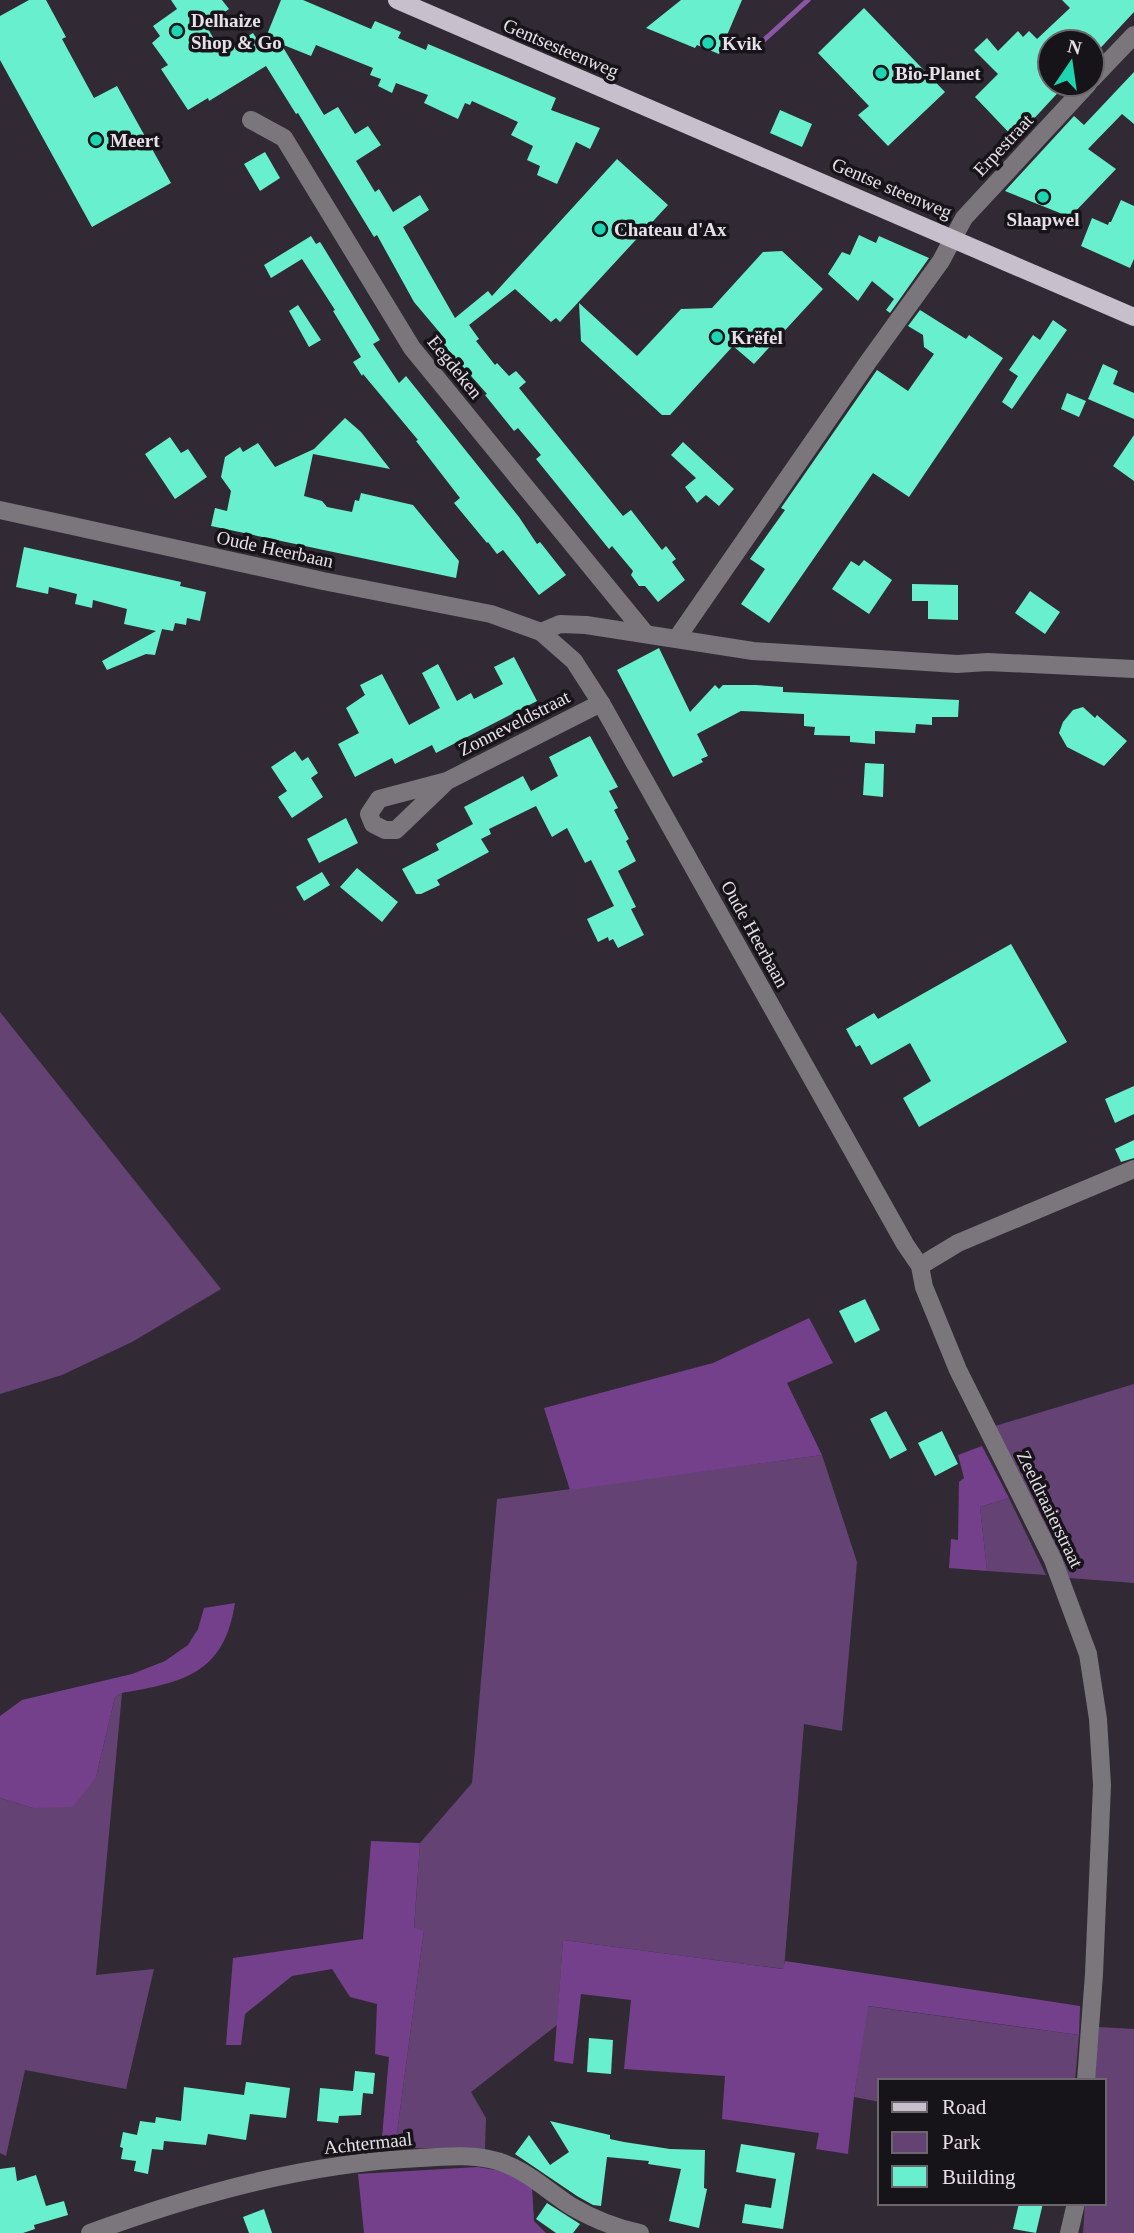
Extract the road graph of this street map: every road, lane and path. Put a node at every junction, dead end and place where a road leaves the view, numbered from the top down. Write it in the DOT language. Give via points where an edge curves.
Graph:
graph roads {
  1 [pos="397,0"];
  2 [pos="1134,35"];
  3 [pos="1106,64"];
  4 [pos="1075,98"];
  5 [pos="632,101"];
  6 [pos="251,120"];
  7 [pos="952,237"];
  8 [pos="1134,317"];
  9 [pos="0,510"];
  10 [pos="541,632"];
  11 [pos="645,633"];
  12 [pos="677,638"];
  13 [pos="1134,669"];
  14 [pos="601,703"];
  15 [pos="447,781"];
  16 [pos="1134,1169"];
  17 [pos="920,1266"];
  18 [pos="1086,2079"];
  19 [pos="1076,2205"];
  20 [pos="90,2233"];
  21 [pos="640,2233"];
  22 [pos="1069,2233"];
  1 -- 5 [label="main road, Gentsesteenweg"];
  2 -- 3 [label="street"];
  4 -- 7 [label="street, Erpestraat" via="964,218"];
  5 -- 7 [label="main road, Gentse steenweg"];
  6 -- 11 [label="street, Eegdeken" via="284,138 412,348"];
  7 -- 8 [label="main road, Gentse steenweg"];
  7 -- 12 [label="street, Erpestraat" via="941,261"];
  9 -- 10 [label="street, Oude Heerbaan" via="491,614"];
  10 -- 11 [label="street" via="573,624"];
  10 -- 14 [label="street, Oude Heerbaan" via="574,661"];
  11 -- 12 [label="street"];
  12 -- 13 [label="street" via="769,653"];
  14 -- 15 [label="street, Zonneveldstraat"];
  14 -- 17 [label="street, Oude Heerbaan"];
  16 -- 17 [label="street" via="958,1243"];
  17 -- 18 [label="street, Zeeldraaierstraat" via="958,1370 1052,1560 1088,1654 1102,1785"];
  19 -- 22 [label="street"];
  20 -- 21 [label="street, Achtermaal" via="282,2175 376,2160 464,2157 489,2158 517,2168 589,2216"];
}
